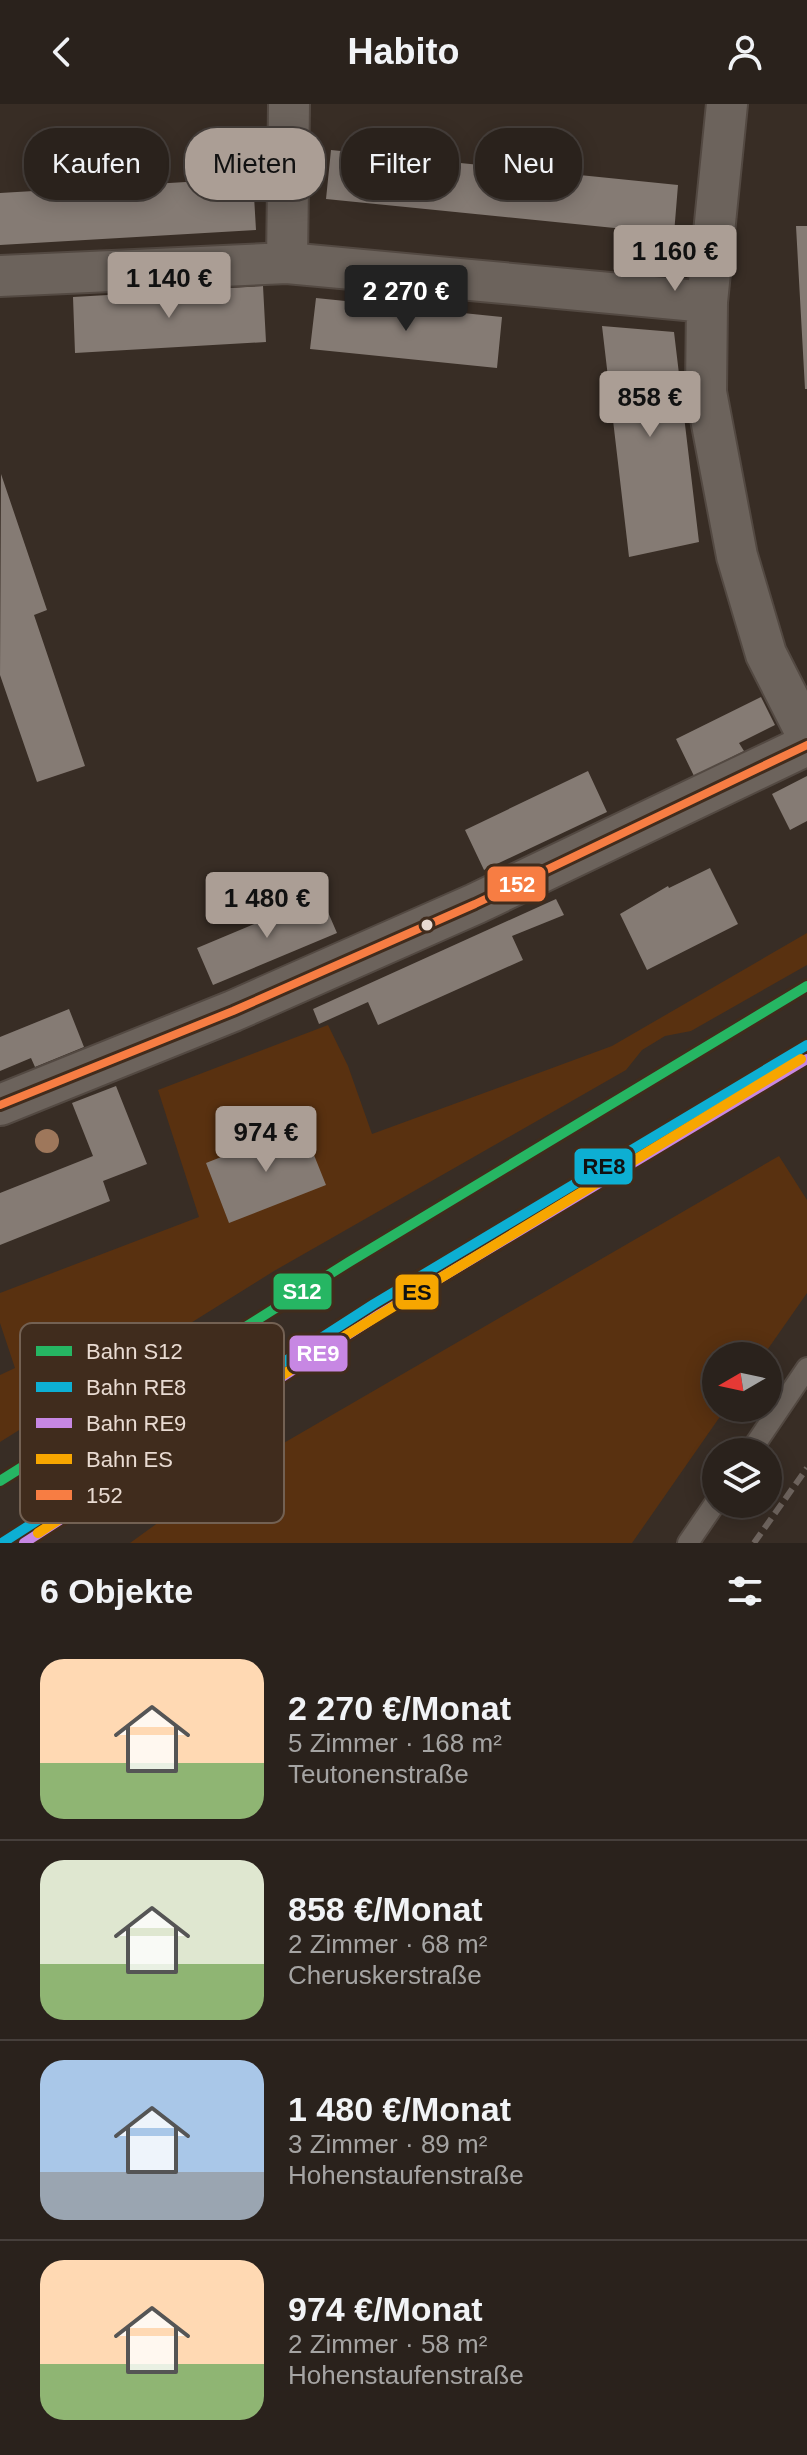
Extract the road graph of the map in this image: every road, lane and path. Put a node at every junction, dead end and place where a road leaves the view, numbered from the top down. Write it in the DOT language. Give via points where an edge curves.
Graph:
graph roads {
  1 [pos="289,104"];
  2 [pos="727,104"];
  3 [pos="287,263"];
  4 [pos="0,276"];
  5 [pos="707,302"];
  6 [pos="807,735"];
  7 [pos="807,745"];
  8 [pos="0,1105"];
  9 [pos="807,1368"];
  10 [pos="760,1438"];
  11 [pos="705,1518"];
  12 [pos="688,1543"];
  1 -- 3 [label="street"];
  2 -- 5 [label="street"];
  3 -- 4 [label="street"];
  3 -- 5 [label="street"];
  5 -- 6 [label="street" via="706,392 737,556 766,654"];
  7 -- 8 [label="street" via="475,904 233,1011"];
  9 -- 10 [label="lane"];
  11 -- 12 [label="lane"];
}
